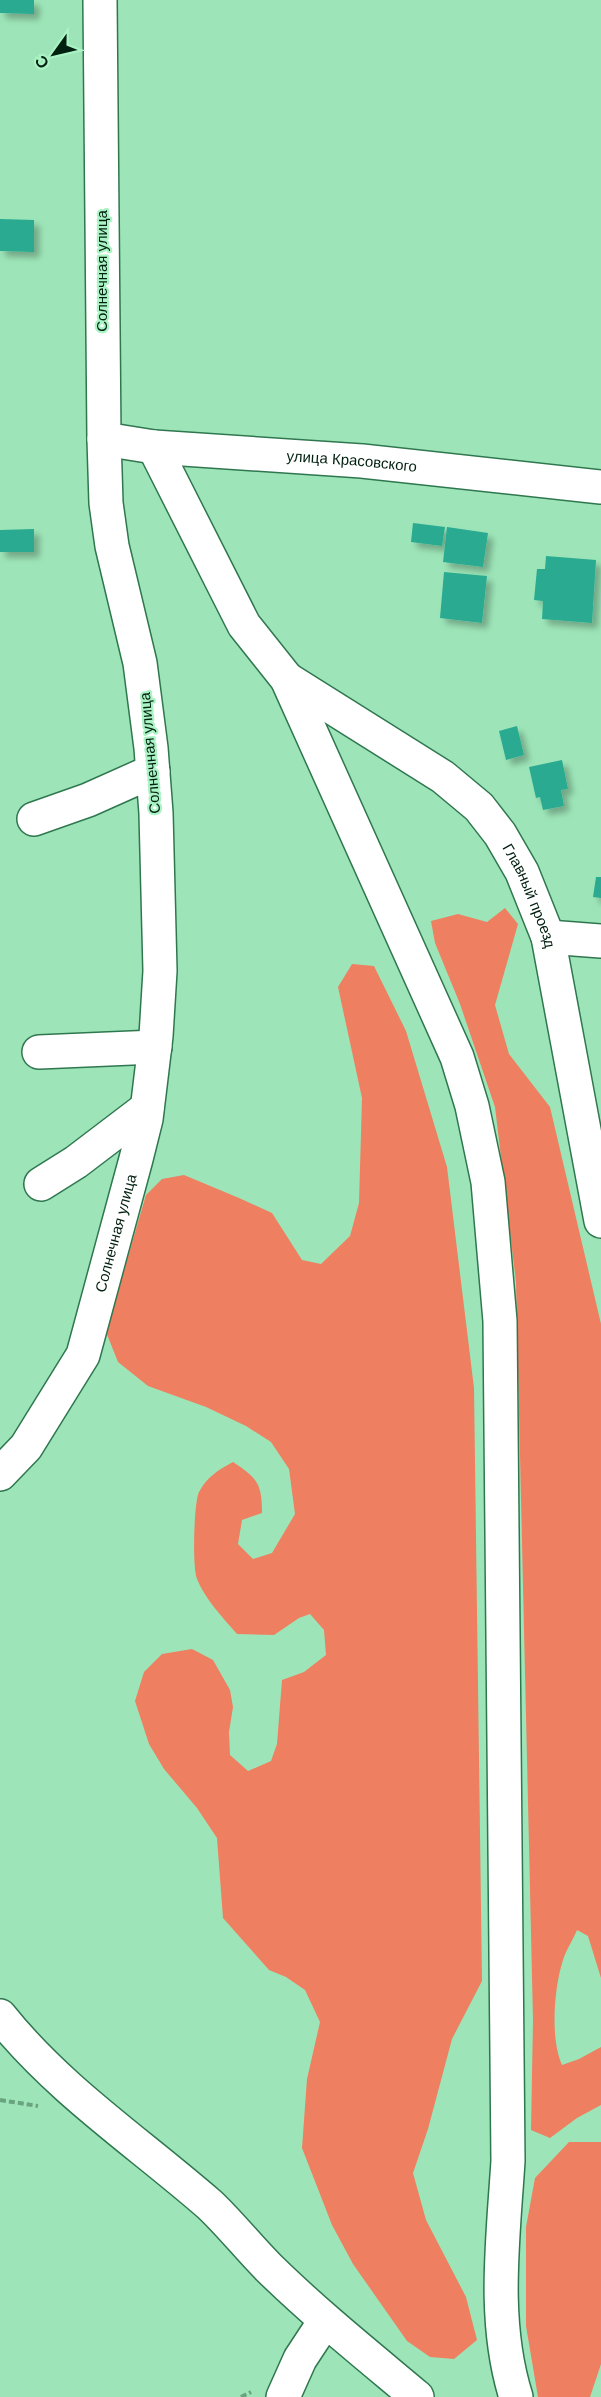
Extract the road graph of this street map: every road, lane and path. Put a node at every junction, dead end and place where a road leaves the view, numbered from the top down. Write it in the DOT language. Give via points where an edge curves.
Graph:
graph roads {
  1 [pos="100,0"];
  2 [pos="104,439"];
  3 [pos="154,447"];
  4 [pos="601,487"];
  5 [pos="287,679"];
  6 [pos="153,771"];
  7 [pos="34,819"];
  8 [pos="548,937"];
  9 [pos="601,941"];
  10 [pos="154,1047"];
  11 [pos="39,1052"];
  12 [pos="147,1108"];
  13 [pos="41,1184"];
  14 [pos="601,1221"];
  15 [pos="0,1474"];
  16 [pos="0,2016"];
  17 [pos="325,2321"];
  18 [pos="283,2397"];
  19 [pos="417,2397"];
  20 [pos="516,2397"];
  1 -- 2 [label="street, Солнечная улица"];
  2 -- 3 [label="street, улица Красовского"];
  2 -- 6 [label="street, Солнечная улица" via="106,503 140,663"];
  3 -- 4 [label="street, улица Красовского" via="362,461"];
  3 -- 5 [label="street" via="244,625"];
  5 -- 8 [label="street, Главный проезд" via="443,777 479,807 522,872"];
  5 -- 20 [label="street" via="457,1057 488,1182 500,1345 508,2161 500,2298 508,2374"];
  6 -- 7 [label="street"];
  6 -- 10 [label="street, Солнечная улица" via="160,971"];
  8 -- 9 [label="street"];
  8 -- 14 [label="street, Главный проезд"];
  10 -- 11 [label="street"];
  10 -- 12 [label="street, Солнечная улица"];
  12 -- 13 [label="street"];
  12 -- 15 [label="street, Солнечная улица" via="82,1355 26,1447"];
  16 -- 17 [label="street" via="41,2062 212,2207"];
  17 -- 18 [label="street" via="300,2360"];
  17 -- 19 [label="street"];
}
